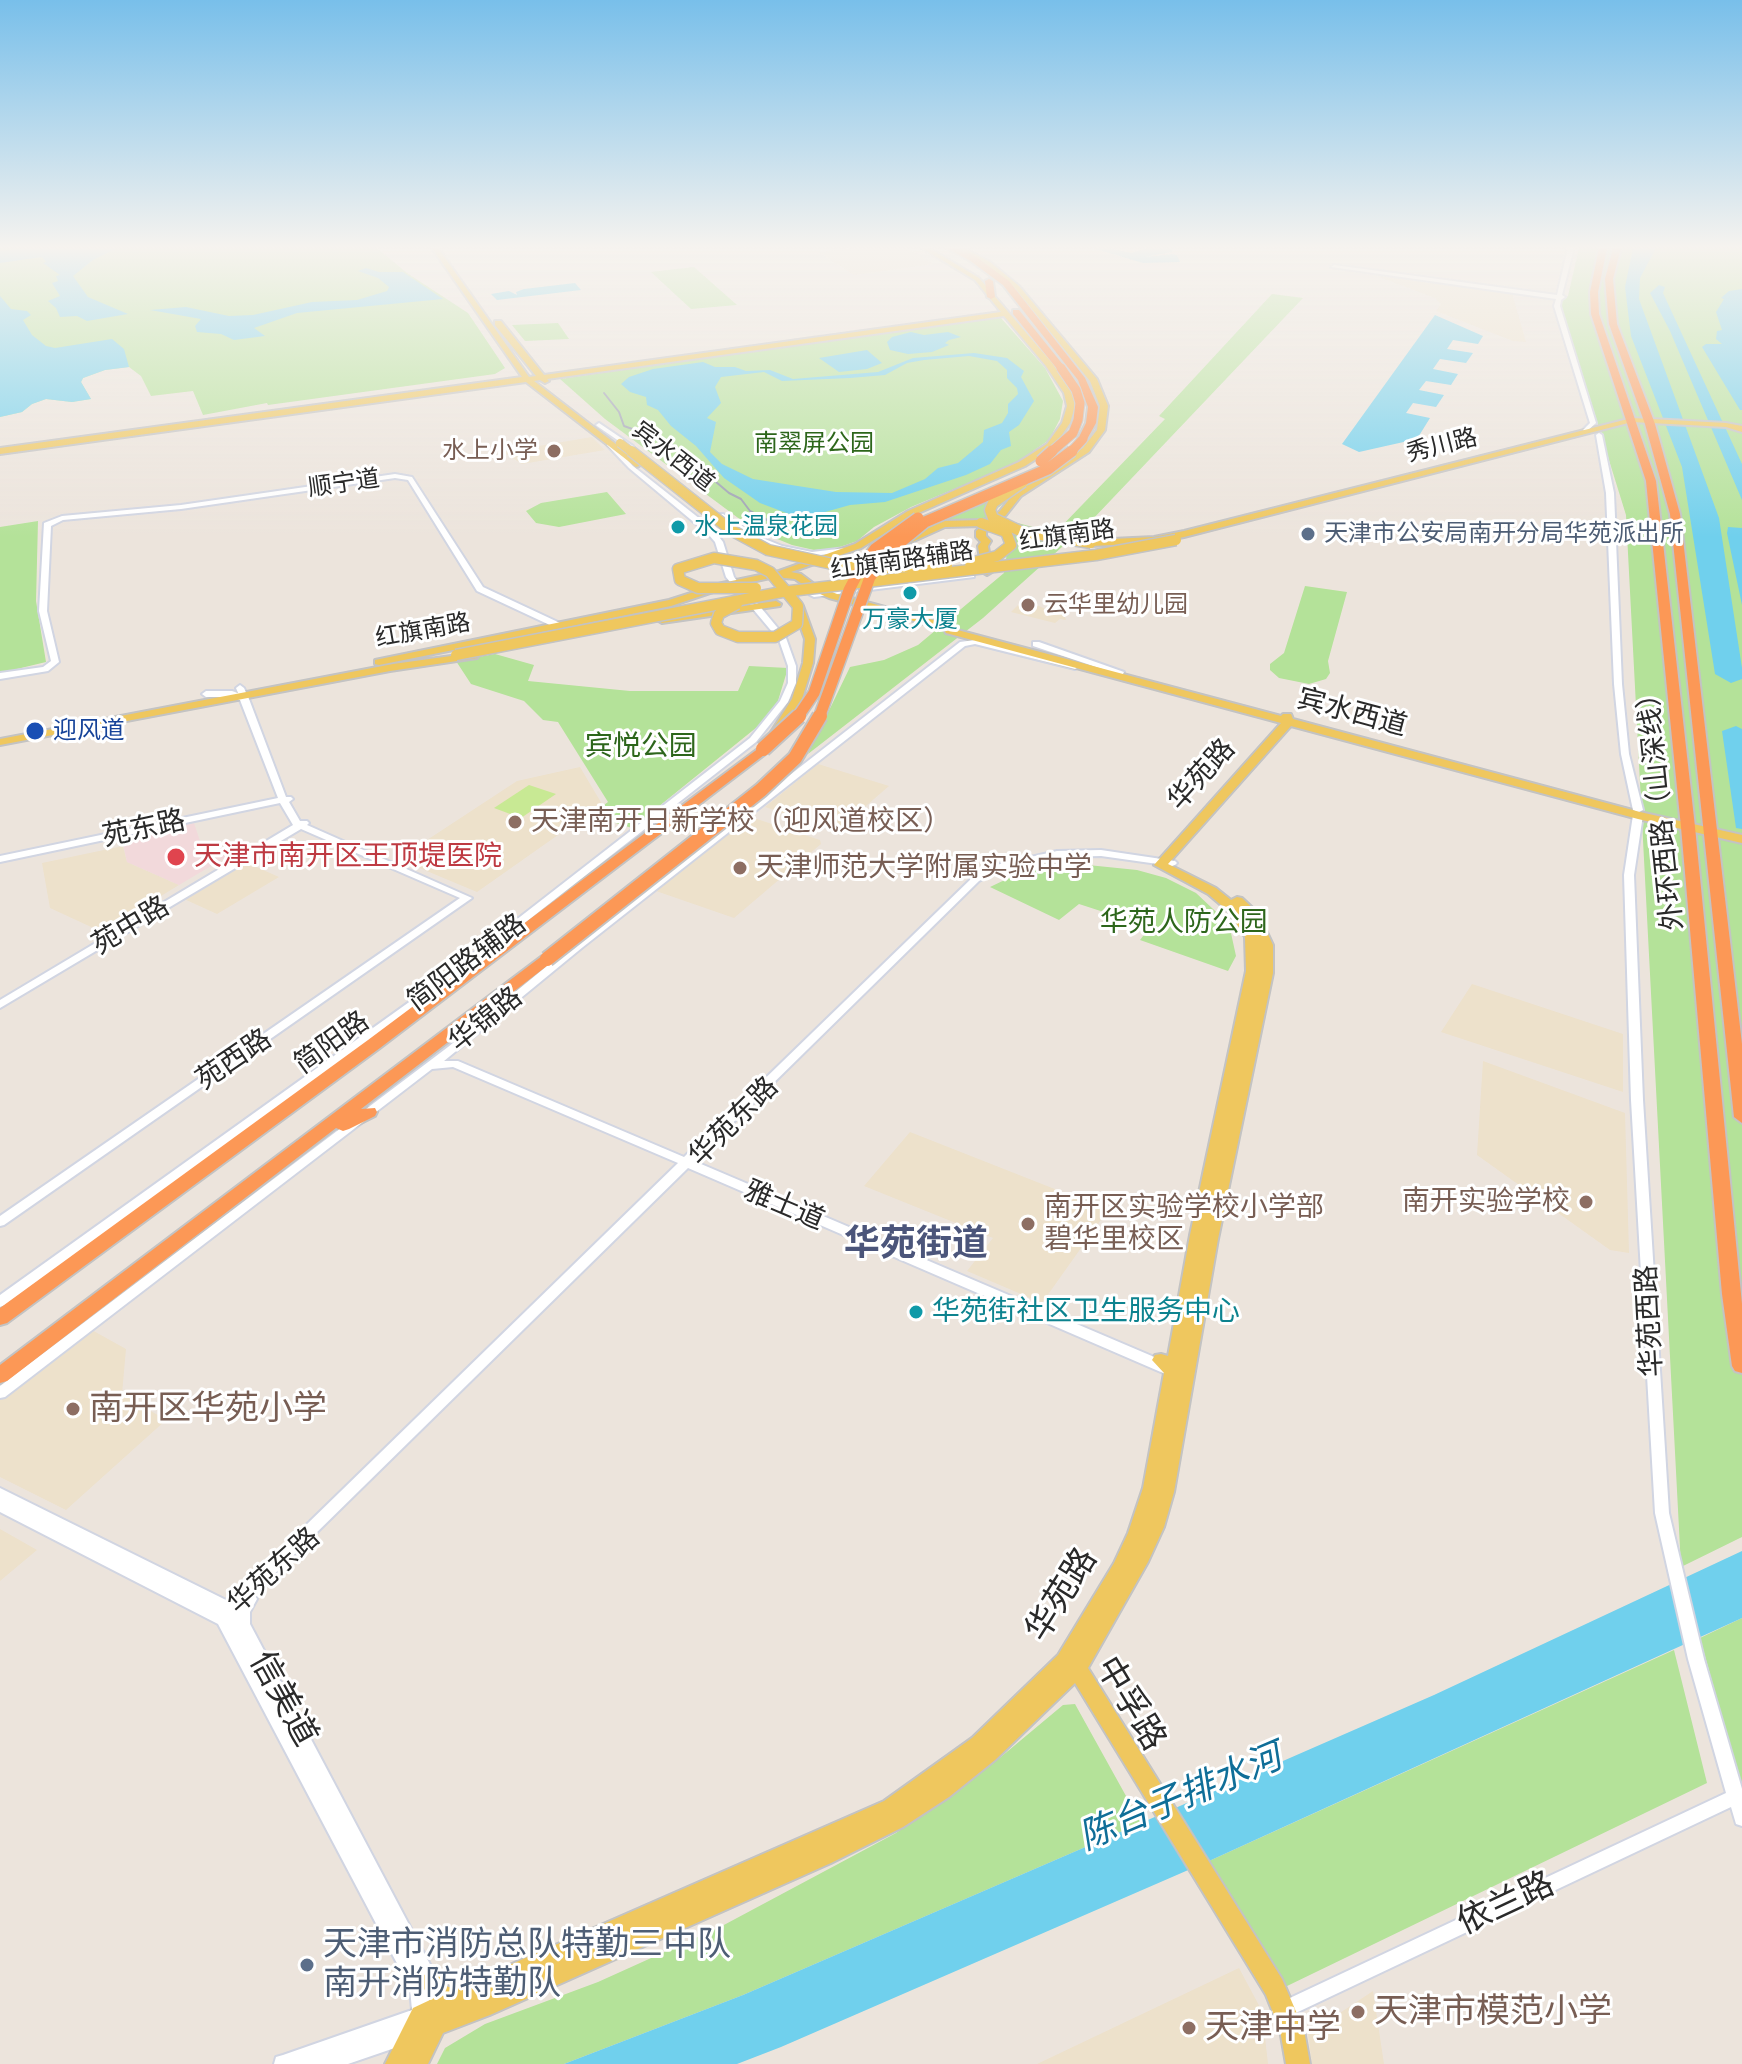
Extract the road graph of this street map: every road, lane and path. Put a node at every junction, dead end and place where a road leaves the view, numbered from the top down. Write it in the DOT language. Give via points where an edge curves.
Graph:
graph roads {
  1 [pos="503,344"];
  2 [pos="515,344"];
  3 [pos="765,344"];
  4 [pos="1031,344"];
  5 [pos="1041,344"];
  6 [pos="1057,344"];
  7 [pos="1064,344"];
  8 [pos="1567,344"];
  9 [pos="1569,344"];
  10 [pos="1606,344"];
  11 [pos="1624,344"];
  12 [pos="1077,360"];
  13 [pos="1046,362"];
  14 [pos="538,375"];
  15 [pos="525,376"];
  16 [pos="1656,422"];
  17 [pos="1634,423"];
  18 [pos="599,425"];
  19 [pos="1586,430"];
  20 [pos="1742,430"];
  21 [pos="1603,431"];
  22 [pos="614,444"];
  23 [pos="0,449"];
  24 [pos="993,477"];
  25 [pos="975,485"];
  26 [pos="1026,485"];
  27 [pos="1015,498"];
  28 [pos="1154,540"];
  29 [pos="1176,540"];
  30 [pos="896,546"];
  31 [pos="850,549"];
  32 [pos="1052,555"];
  33 [pos="969,563"];
  34 [pos="948,565"];
  35 [pos="987,572"];
  36 [pos="772,573"];
  37 [pos="830,581"];
  38 [pos="738,586"];
  39 [pos="773,587"];
  40 [pos="856,589"];
  41 [pos="786,591"];
  42 [pos="817,592"];
  43 [pos="851,601"];
  44 [pos="799,603"];
  45 [pos="753,604"];
  46 [pos="557,625"];
  47 [pos="945,628"];
  48 [pos="1036,644"];
  49 [pos="454,652"];
  50 [pos="381,665"];
  51 [pos="1105,672"];
  52 [pos="1120,672"];
  53 [pos="0,676"];
  54 [pos="245,697"];
  55 [pos="207,698"];
  56 [pos="1288,720"];
  57 [pos="0,733"];
  58 [pos="0,742"];
  59 [pos="763,749"];
  60 [pos="284,797"];
  61 [pos="1638,813"];
  62 [pos="298,822"];
  63 [pos="1688,825"];
  64 [pos="1708,830"];
  65 [pos="1742,837"];
  66 [pos="0,858"];
  67 [pos="1163,860"];
  68 [pos="430,992"];
  69 [pos="0,1003"];
  70 [pos="374,1044"];
  71 [pos="452,1049"];
  72 [pos="428,1067"];
  73 [pos="369,1112"];
  74 [pos="1742,1117"];
  75 [pos="309,1142"];
  76 [pos="697,1161"];
  77 [pos="0,1222"];
  78 [pos="55,1278"];
  79 [pos="0,1304"];
  80 [pos="0,1318"];
  81 [pos="57,1333"];
  82 [pos="1742,1366"];
  83 [pos="1174,1372"];
  84 [pos="0,1376"];
  85 [pos="0,1392"];
  86 [pos="0,1494"];
  87 [pos="0,1505"];
  88 [pos="233,1616"];
  89 [pos="1078,1668"];
  90 [pos="1735,1797"];
  91 [pos="1742,1818"];
  92 [pos="432,1983"];
  93 [pos="464,1999"];
  94 [pos="1281,2011"];
  95 [pos="427,2021"];
  96 [pos="283,2064"];
  97 [pos="321,2064"];
  98 [pos="397,2064"];
  99 [pos="416,2064"];
  100 [pos="1289,2064"];
  101 [pos="1298,2064"];
  1 -- 15 [label="main road, 宾水西道"];
  2 -- 14 [label="main road, 宾水西道"];
  3 -- 14 [label="main road"];
  4 -- 13 [label="main road, 红旗南路辅路"];
  5 -- 13 [label="highway"];
  5 -- 59 [label="highway, bridge" via="1076,390 1080,403 1073,433 1030,468 929,511 875,549 849,590 814,693 788,728"];
  6 -- 12 [label="highway"];
  6 -- 26 [label="highway, 红旗南路, bridge" via="1089,392 1091,423 1083,439"];
  7 -- 12 [label="main road"];
  8 -- 19 [label="street, 华苑西路" via="1593,423"];
  9 -- 21 [label="street, 华苑西路" via="1595,424"];
  10 -- 17 [label="highway, 外环西路（山深线）"];
  11 -- 16 [label="highway, 外环西路（山深线）"];
  12 -- 26 [label="main road" via="1103,401 1101,430 1080,455"];
  13 -- 24 [label="main road, 红旗南路辅路" via="1068,393 1066,423 1045,450"];
  14 -- 15 [label="main road"];
  14 -- 18 [label="main road, 宾水西道"];
  15 -- 22 [label="main road, 宾水西道"];
  15 -- 23 [label="main road"];
  16 -- 17 [label="main road, 秀川路"];
  16 -- 20 [label="main road, 秀川路"];
  16 -- 64 [label="highway, 外环西路（山深线）" via="1675,514"];
  17 -- 21 [label="main road, 秀川路"];
  17 -- 63 [label="highway, 外环西路（山深线）" via="1651,481"];
  18 -- 22 [label="main road, 宾水西道"];
  18 -- 31 [label="street" via="757,539 797,552"];
  19 -- 21 [label="main road, 秀川路"];
  19 -- 28 [label="main road, 秀川路, bridge"];
  21 -- 29 [label="main road, 秀川路" via="1368,496"];
  21 -- 61 [label="street, 华苑西路" via="1618,684"];
  22 -- 34 [label="main road, 宾水西道, bridge" via="731,530 768,550 846,566"];
  22 -- 36 [label="main road, 宾水西道, bridge"];
  22 -- 38 [label="street" via="631,467 711,532"];
  24 -- 25 [label="main road, 红旗南路辅路"];
  24 -- 26 [label="street" via="1016,491"];
  25 -- 27 [label="street"];
  25 -- 31 [label="main road, 红旗南路辅路" via="911,513"];
  26 -- 27 [label="main road"];
  26 -- 28 [label="main road, bridge" via="991,506 993,518 1005,526 1075,542"];
  26 -- 30 [label="highway, 红旗南路, bridge" via="925,522"];
  27 -- 35 [label="main road, 红旗南路辅路" via="1015,509 983,546"];
  28 -- 32 [label="main road, 红旗南路, bridge"];
  29 -- 41 [label="main road, 红旗南路, bridge" via="1096,555"];
  30 -- 33 [label="main road, bridge" via="951,523 981,523 1009,535 1011,545 1004,553"];
  30 -- 75 [label="highway, 红旗南路, bridge" via="870,577 822,713 795,758 761,790"];
  31 -- 36 [label="main road, 红旗南路辅路"];
  32 -- 33 [label="main road, bridge"];
  32 -- 37 [label="main road, 红旗南路, bridge"];
  33 -- 34 [label="main road"];
  34 -- 37 [label="main road, bridge"];
  35 -- 40 [label="street, 红旗南路辅路"];
  36 -- 38 [label="main road, 红旗南路辅路"];
  36 -- 39 [label="main road, 宾水西道, bridge" via="745,561 714,558 677,572 680,580 698,588"];
  36 -- 42 [label="main road, 宾水西道" via="798,576"];
  36 -- 44 [label="main road, bridge"];
  37 -- 39 [label="main road, 红旗南路, bridge"];
  38 -- 45 [label="main road"];
  38 -- 46 [label="main road"];
  39 -- 49 [label="main road, 红旗南路, bridge"];
  40 -- 42 [label="street, 红旗南路辅路"];
  40 -- 43 [label="main road" via="842,594"];
  41 -- 44 [label="main road, bridge" via="729,607 716,623 738,637 775,637 797,624"];
  41 -- 49 [label="main road, 红旗南路, bridge"];
  42 -- 43 [label="main road, 宾水西道"];
  42 -- 44 [label="main road"];
  43 -- 47 [label="main road, 宾水西道"];
  44 -- 45 [label="main road"];
  44 -- 47 [label="main road, 宾水西道" via="838,601"];
  44 -- 59 [label="main road, bridge" via="810,639 806,671 784,723"];
  45 -- 50 [label="main road" via="455,659"];
  45 -- 68 [label="street, 简阳路辅路" via="783,640 792,666 792,683 770,722 641,830"];
  46 -- 50 [label="main road"];
  46 -- 53 [label="street, 顺宁道" via="480,589 410,478 395,476 62,518 47,525 43,611 55,662 45,669"];
  47 -- 51 [label="main road, 宾水西道"];
  47 -- 52 [label="main road, 宾水西道"];
  48 -- 52 [label="street"];
  49 -- 50 [label="main road, 红旗南路"];
  50 -- 54 [label="main road, 红旗南路"];
  51 -- 56 [label="main road, 宾水西道"];
  51 -- 71 [label="street, 华锦路" via="968,642"];
  52 -- 56 [label="main road, 宾水西道"];
  54 -- 55 [label="main road, 红旗南路"];
  54 -- 55 [label="main road" via="236,702"];
  54 -- 60 [label="street"];
  55 -- 57 [label="main road, 红旗南路"];
  55 -- 58 [label="main road, 红旗南路"];
  56 -- 61 [label="main road, 宾水西道"];
  56 -- 67 [label="main road, 华苑路"];
  59 -- 70 [label="highway, 简阳路"];
  60 -- 62 [label="street"];
  60 -- 66 [label="street, 苑东路"];
  60 -- 66 [label="street, 苑东路"];
  61 -- 63 [label="main road, 宾水西道"];
  61 -- 90 [label="street, 华苑西路" via="1629,871 1662,1513"];
  62 -- 69 [label="street, 苑中路"];
  62 -- 69 [label="street, 苑中路"];
  62 -- 77 [label="street, 苑西路" via="467,898"];
  63 -- 64 [label="main road, 宾水西道"];
  63 -- 82 [label="highway, 外环西路（山深线）"];
  64 -- 65 [label="main road, 宾水西道"];
  64 -- 74 [label="highway, 外环西路（山深线）"];
  67 -- 76 [label="street, 华苑东路" via="1059,858 988,877"];
  67 -- 83 [label="main road, 华苑路" via="1231,896 1253,916 1266,945 1266,973"];
  68 -- 70 [label="street"];
  68 -- 79 [label="street, 简阳路辅路"];
  70 -- 78 [label="highway, 简阳路"];
  71 -- 72 [label="street, 华锦路"];
  71 -- 76 [label="street, 雅士道" via="458,1061"];
  72 -- 73 [label="street, 华锦路"];
  72 -- 76 [label="street, 雅士道" via="454,1063"];
  73 -- 75 [label="highway"];
  73 -- 85 [label="street, 华锦路"];
  75 -- 81 [label="highway"];
  76 -- 83 [label="street, 雅士道"];
  76 -- 88 [label="street, 华苑东路"];
  76 -- 88 [label="street, 华苑东路" via="691,1174 675,1180"];
  78 -- 79 [label="highway"];
  78 -- 80 [label="highway, 简阳路"];
  81 -- 84 [label="highway"];
  81 -- 85 [label="street"];
  83 -- 89 [label="main road, 华苑路" via="1165,1492 1155,1527"];
  86 -- 88 [label="street"];
  87 -- 88 [label="street"];
  88 -- 92 [label="street, 信美道"];
  88 -- 95 [label="street, 信美道" via="419,1986"];
  89 -- 93 [label="main road, 华苑路" via="1040,1686 959,1761 892,1808"];
  89 -- 94 [label="main road, 中孚路"];
  89 -- 95 [label="main road, 华苑路" via="988,1753 895,1820 823,1856"];
  90 -- 91 [label="street, 华苑西路"];
  90 -- 94 [label="street, 依兰路"];
  92 -- 93 [label="main road" via="442,1998"];
  92 -- 95 [label="street, 信美道"];
  93 -- 95 [label="main road, 华苑路"];
  94 -- 100 [label="main road"];
  94 -- 101 [label="main road" via="1292,2030"];
  95 -- 96 [label="street"];
  95 -- 97 [label="street"];
  95 -- 98 [label="main road"];
  95 -- 99 [label="main road"];
}
